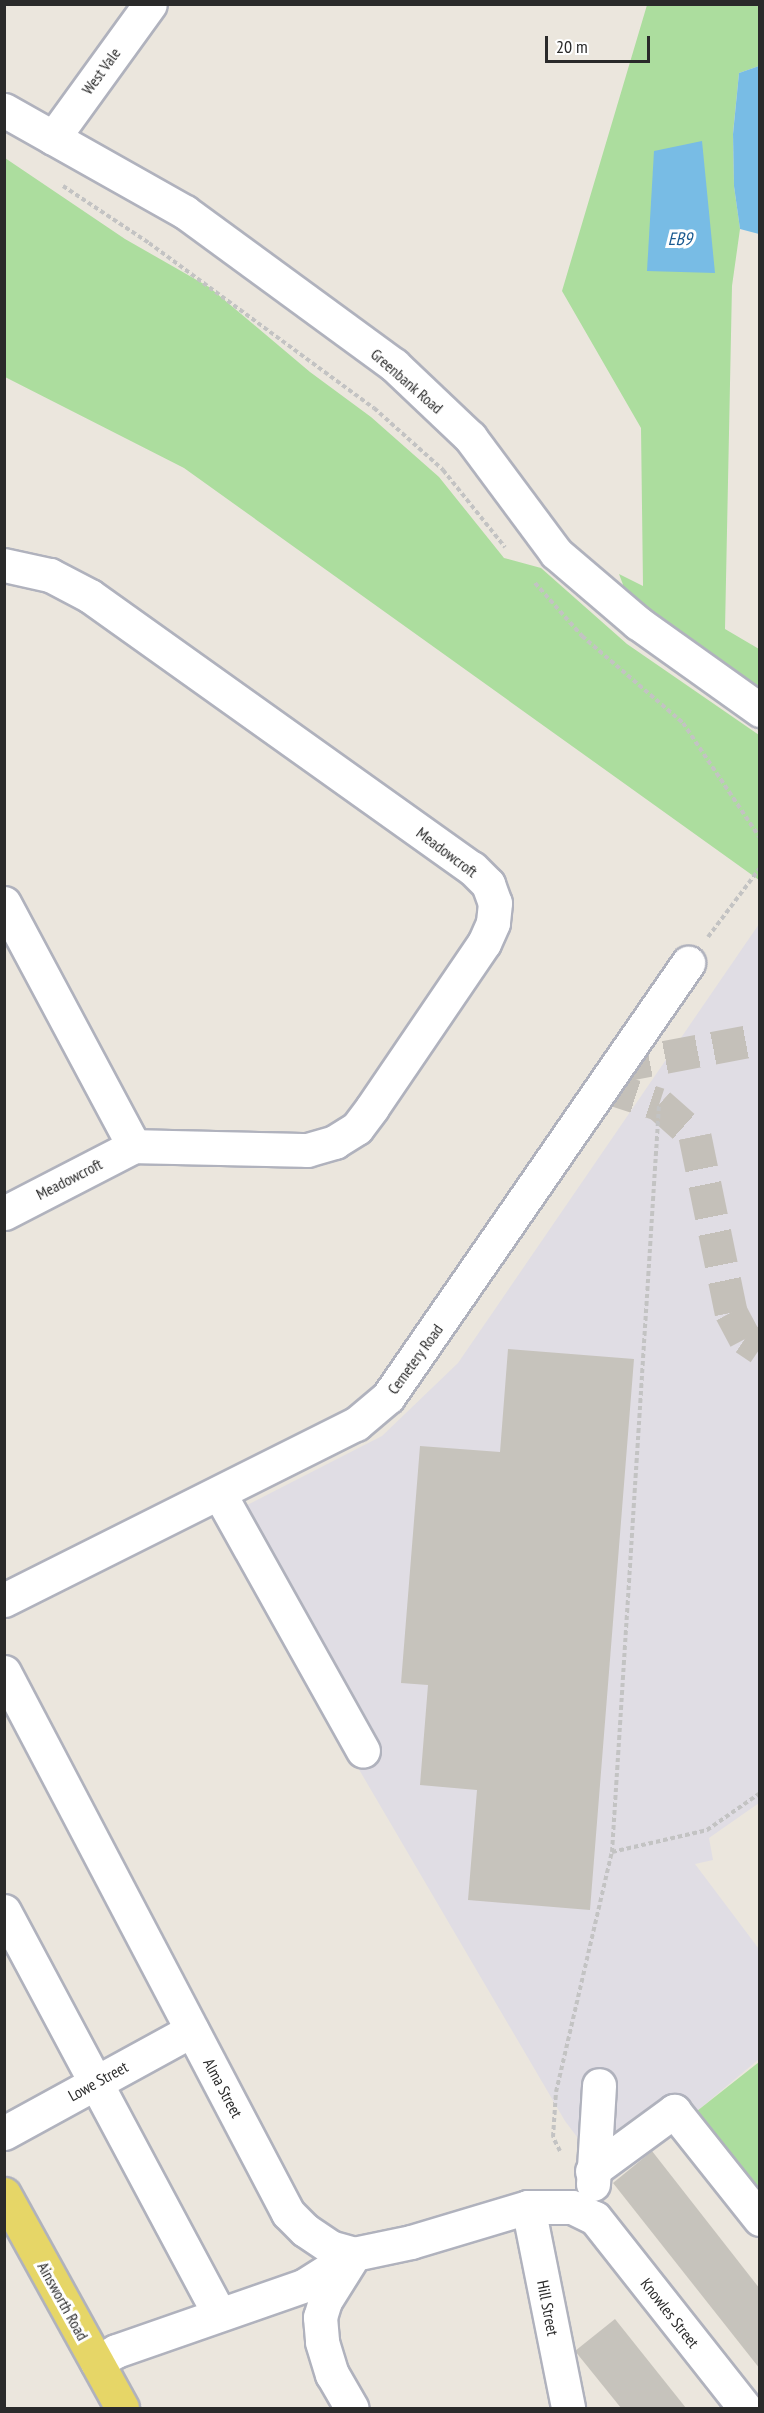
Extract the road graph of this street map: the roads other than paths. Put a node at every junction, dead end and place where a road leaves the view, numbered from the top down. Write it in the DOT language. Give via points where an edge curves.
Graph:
graph roads {
  1 [pos="150,4"];
  2 [pos="4,110"];
  3 [pos="53,138"];
  4 [pos="4,565"];
  5 [pos="759,710"];
  6 [pos="4,903"];
  7 [pos="688,963"];
  8 [pos="134,1146"];
  9 [pos="4,1213"];
  10 [pos="219,1492"];
  11 [pos="4,1600"];
  12 [pos="4,1672"];
  13 [pos="363,1751"];
  14 [pos="4,1911"];
  15 [pos="192,2030"];
  16 [pos="94,2084"];
  17 [pos="598,2085"];
  18 [pos="4,2133"];
  19 [pos="578,2164"];
  20 [pos="4,2194"];
  21 [pos="528,2207"];
  22 [pos="595,2218"];
  23 [pos="759,2219"];
  24 [pos="354,2254"];
  25 [pos="219,2314"];
  26 [pos="97,2362"];
  27 [pos="122,2409"];
  28 [pos="352,2409"];
  29 [pos="568,2409"];
  30 [pos="745,2409"];
  1 -- 3 [label="street, West Vale"];
  2 -- 3 [label="street, Greenbank Road"];
  3 -- 5 [label="street, Greenbank Road" via="185,212 394,365 470,437 556,553 638,623"];
  4 -- 8 [label="street, Meadowcroft" via="50,575 90,596 472,868 488,884 495,903 494,923 484,943 357,1128 335,1142 307,1150"];
  6 -- 8 [label="street"];
  7 -- 10 [label="street, Cemetery Road" via="388,1397 356,1424"];
  8 -- 9 [label="street, Meadowcroft"];
  10 -- 11 [label="street, Cemetery Road"];
  10 -- 13 [label="street"];
  12 -- 15 [label="street, Alma Street"];
  14 -- 16 [label="street"];
  15 -- 16 [label="street, Lowe Street"];
  15 -- 24 [label="street, Alma Street" via="288,2213 330,2247"];
  16 -- 18 [label="street, Lowe Street"];
  16 -- 25 [label="street"];
  17 -- 19 [label="street"];
  19 -- 22 [label="street"];
  19 -- 23 [label="street" via="674,2111"];
  20 -- 26 [label="main road, Ainsworth Road"];
  21 -- 22 [label="street" via="572,2207"];
  21 -- 24 [label="street" via="411,2242"];
  21 -- 29 [label="street, Hill Street"];
  22 -- 30 [label="street, Knowles Street"];
  24 -- 25 [label="street" via="304,2285"];
  24 -- 28 [label="street" via="325,2301 320,2317 322,2342 332,2374"];
  25 -- 26 [label="street" via="116,2351"];
  26 -- 27 [label="main road, Ainsworth Road"];
}
